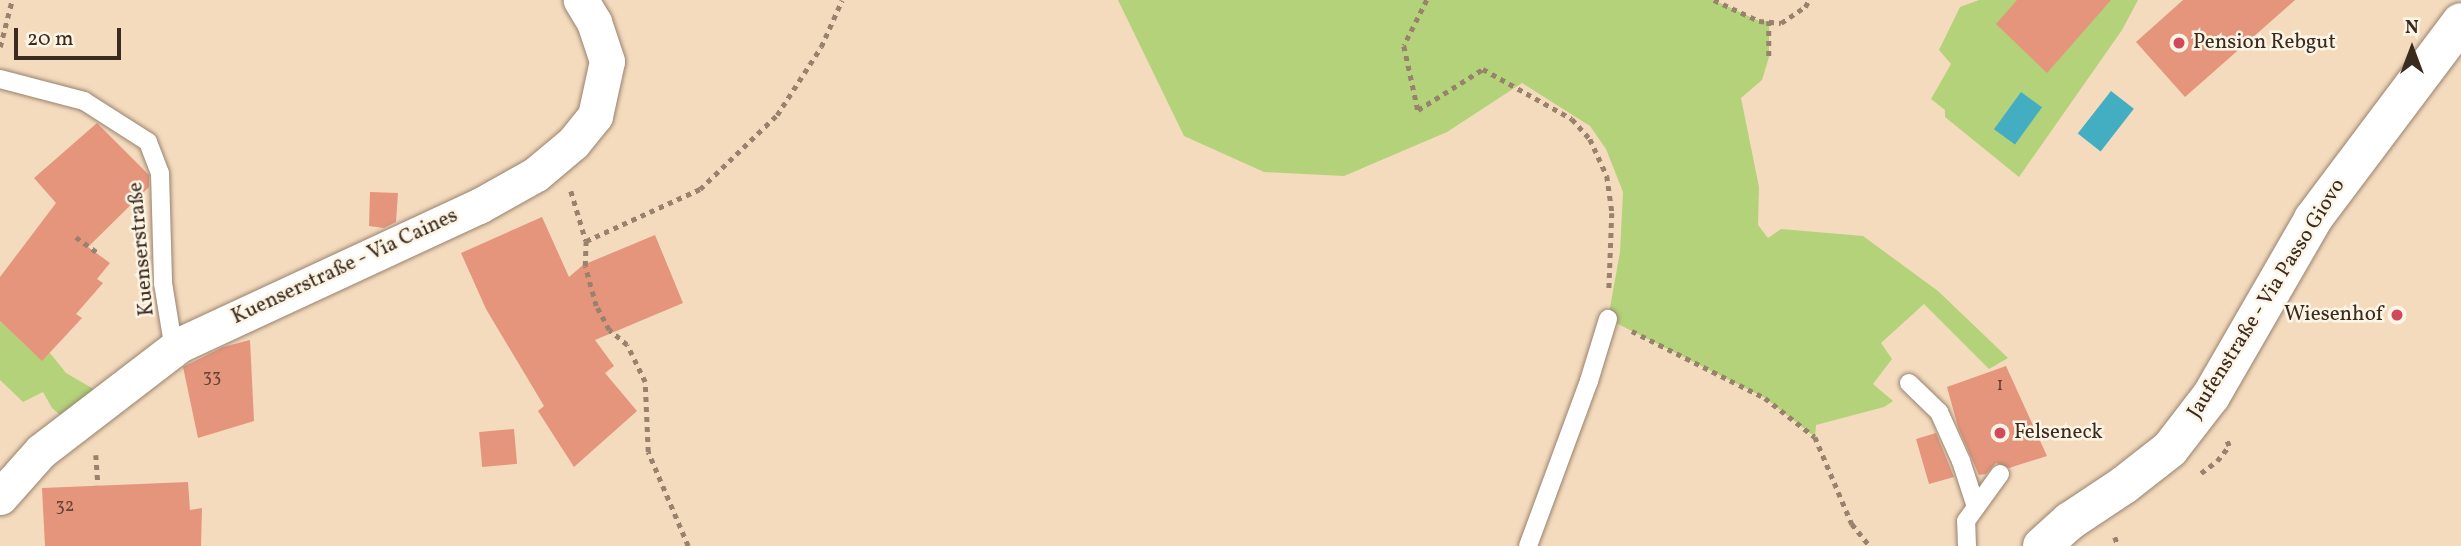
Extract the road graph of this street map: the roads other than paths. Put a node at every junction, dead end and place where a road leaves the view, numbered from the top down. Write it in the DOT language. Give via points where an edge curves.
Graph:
graph roads {
  1 [pos="581,0"];
  2 [pos="2460,24"];
  3 [pos="0,79"];
  4 [pos="1608,319"];
  5 [pos="174,350"];
  6 [pos="1909,383"];
  7 [pos="2000,474"];
  8 [pos="0,496"];
  9 [pos="1976,507"];
  10 [pos="1528,546"];
  11 [pos="1967,546"];
  12 [pos="2042,546"];
  1 -- 5 [label="street, Kuenserstraße - Via Caines" via="607,61 595,116 536,174 479,206 225,322"];
  2 -- 12 [label="main road, Jaufenstraße - Via Passo Giovo" via="2313,219 2211,396 2170,449"];
  3 -- 5 [label="lane, Kuenserstraße" via="84,101 148,142 160,173 163,283"];
  4 -- 10 [label="lane"];
  5 -- 8 [label="street, Kuenserstraße - Via Caines" via="41,451"];
  6 -- 9 [label="lane" via="1939,412 1962,461"];
  7 -- 9 [label="lane"];
  9 -- 11 [label="lane" via="1966,521"];
}
